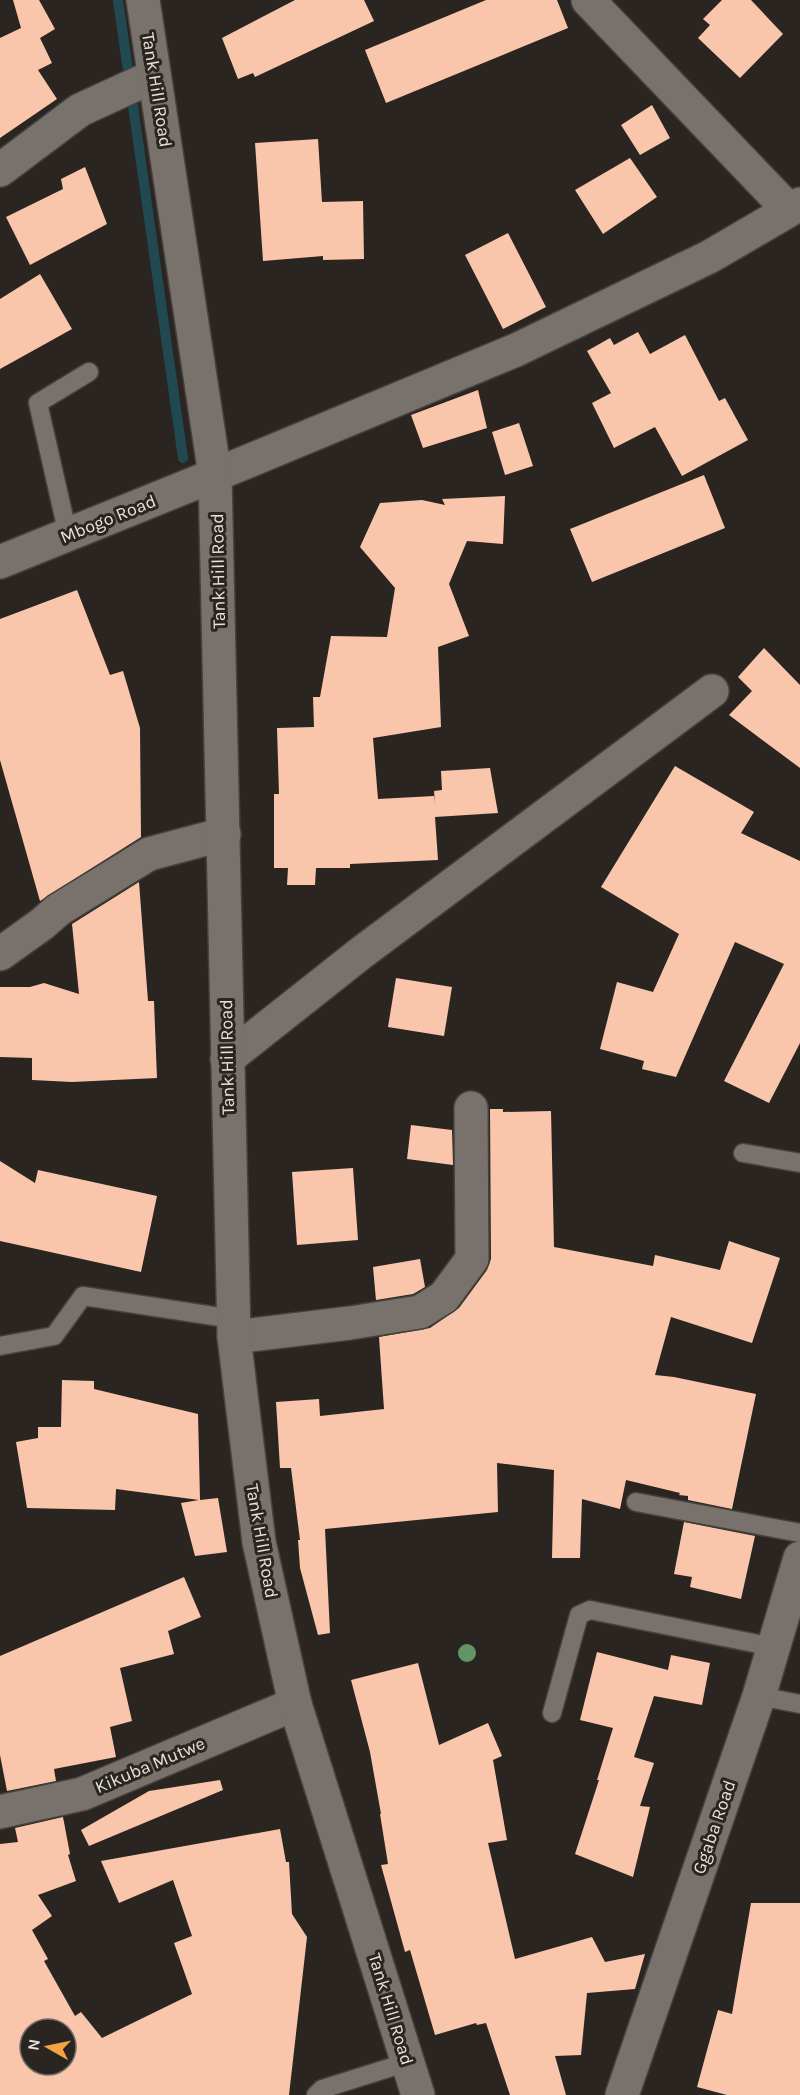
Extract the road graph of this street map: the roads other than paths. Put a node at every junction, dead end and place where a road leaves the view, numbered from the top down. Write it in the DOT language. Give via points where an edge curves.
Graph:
graph roads {
  1 [pos="143,0"];
  2 [pos="588,0"];
  3 [pos="154,76"];
  4 [pos="0,170"];
  5 [pos="796,212"];
  6 [pos="89,372"];
  7 [pos="215,475"];
  8 [pos="68,535"];
  9 [pos="0,562"];
  10 [pos="712,691"];
  11 [pos="224,834"];
  12 [pos="0,954"];
  13 [pos="227,1059"];
  14 [pos="471,1108"];
  15 [pos="743,1153"];
  16 [pos="800,1163"];
  17 [pos="234,1328"];
  18 [pos="0,1346"];
  19 [pos="636,1502"];
  20 [pos="800,1533"];
  21 [pos="800,1558"];
  22 [pos="773,1647"];
  23 [pos="759,1696"];
  24 [pos="295,1704"];
  25 [pos="800,1704"];
  26 [pos="552,1713"];
  27 [pos="0,1812"];
  28 [pos="408,2062"];
  29 [pos="316,2095"];
  30 [pos="418,2095"];
  31 [pos="622,2095"];
  1 -- 3 [label="street, Tank Hill Road"];
  2 -- 5 [label="street"];
  3 -- 4 [label="street" via="80,110"];
  3 -- 7 [label="street, Tank Hill Road"];
  5 -- 7 [label="street, Mbogo Road" via="516,350"];
  6 -- 8 [label="lane" via="38,403"];
  7 -- 8 [label="street, Mbogo Road"];
  7 -- 11 [label="street, Tank Hill Road"];
  8 -- 9 [label="street, Mbogo Road"];
  10 -- 13 [label="street" via="361,953"];
  11 -- 12 [label="street" via="149,854 58,910"];
  11 -- 13 [label="street, Tank Hill Road"];
  13 -- 17 [label="street, Tank Hill Road"];
  14 -- 17 [label="street" via="472,1259 444,1297 420,1312 350,1323"];
  15 -- 16 [label="lane"];
  17 -- 18 [label="lane" via="82,1296 54,1336"];
  17 -- 24 [label="street, Tank Hill Road" via="259,1542"];
  19 -- 20 [label="lane"];
  21 -- 22 [label="street, Ggaba Road"];
  22 -- 23 [label="street, Ggaba Road"];
  22 -- 26 [label="lane" via="590,1610 579,1615"];
  23 -- 25 [label="lane"];
  23 -- 31 [label="street, Ggaba Road"];
  24 -- 27 [label="street, Kikuba Mutwe" via="82,1794"];
  24 -- 28 [label="street, Tank Hill Road"];
  28 -- 29 [label="lane" via="322,2089"];
  28 -- 30 [label="street, Tank Hill Road"];
}
